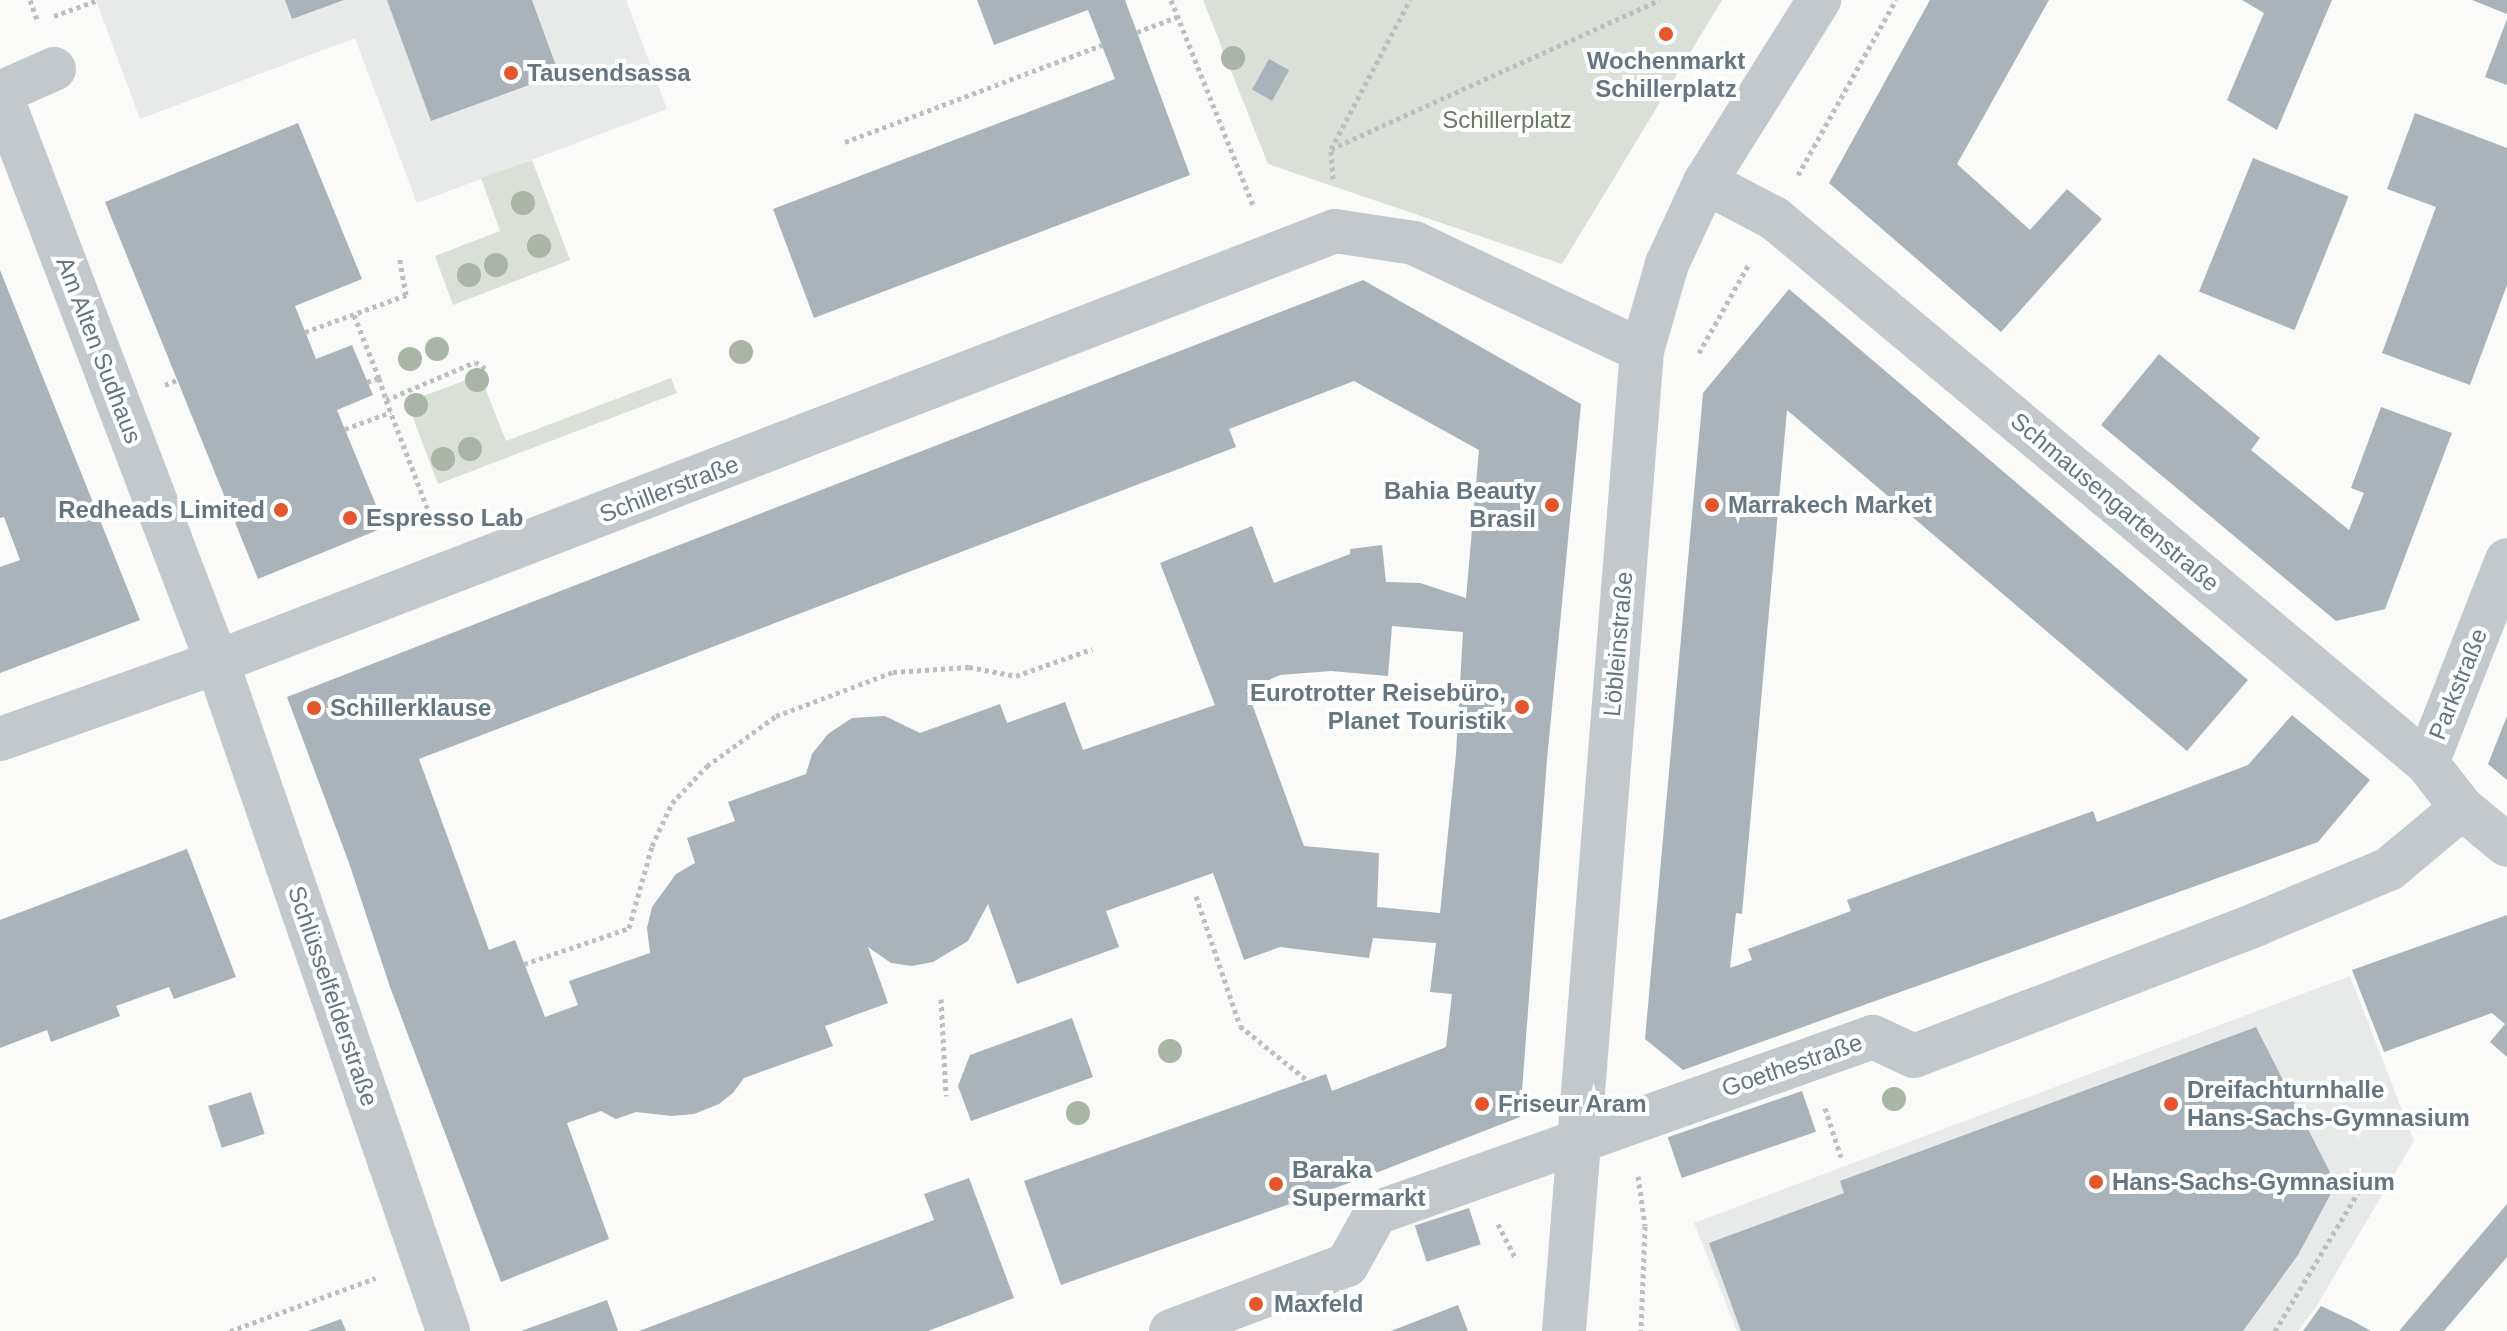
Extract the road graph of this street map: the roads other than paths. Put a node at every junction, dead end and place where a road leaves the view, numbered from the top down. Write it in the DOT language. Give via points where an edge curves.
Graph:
graph roads {
  1 [pos="1819,0"];
  2 [pos="54,69"];
  3 [pos="1705,182"];
  4 [pos="1642,351"];
  5 [pos="2507,560"];
  6 [pos="217,662"];
  7 [pos="0,739"];
  8 [pos="2427,763"];
  9 [pos="2462,808"];
  10 [pos="2507,845"];
  11 [pos="1579,1139"];
  12 [pos="448,1331"];
  13 [pos="1171,1331"];
  14 [pos="1564,1331"];
  1 -- 3 [label="street, Löbleinstraße"];
  2 -- 6 [label="street, Am Alten Sudhaus" via="0,93"];
  3 -- 4 [label="street, Löbleinstraße" via="1667,264"];
  3 -- 8 [label="street, Schmausengartenstraße" via="1774,218"];
  4 -- 6 [label="street, Schillerstraße" via="1414,243 1335,231"];
  4 -- 11 [label="street, Löbleinstraße"];
  5 -- 8 [label="street, Parkstraße"];
  6 -- 7 [label="street, Schillerstraße"];
  6 -- 12 [label="street, Schlüsselfelderstraße"];
  8 -- 9 [label="street, Schmausengartenstraße"];
  9 -- 10 [label="street, Schmausengartenstraße"];
  9 -- 11 [label="street, Goethestraße" via="2389,869 1914,1056 1873,1037"];
  11 -- 13 [label="street, Goethestraße" via="1376,1213 1347,1265"];
  11 -- 14 [label="street, Löbleinstraße"];
}
